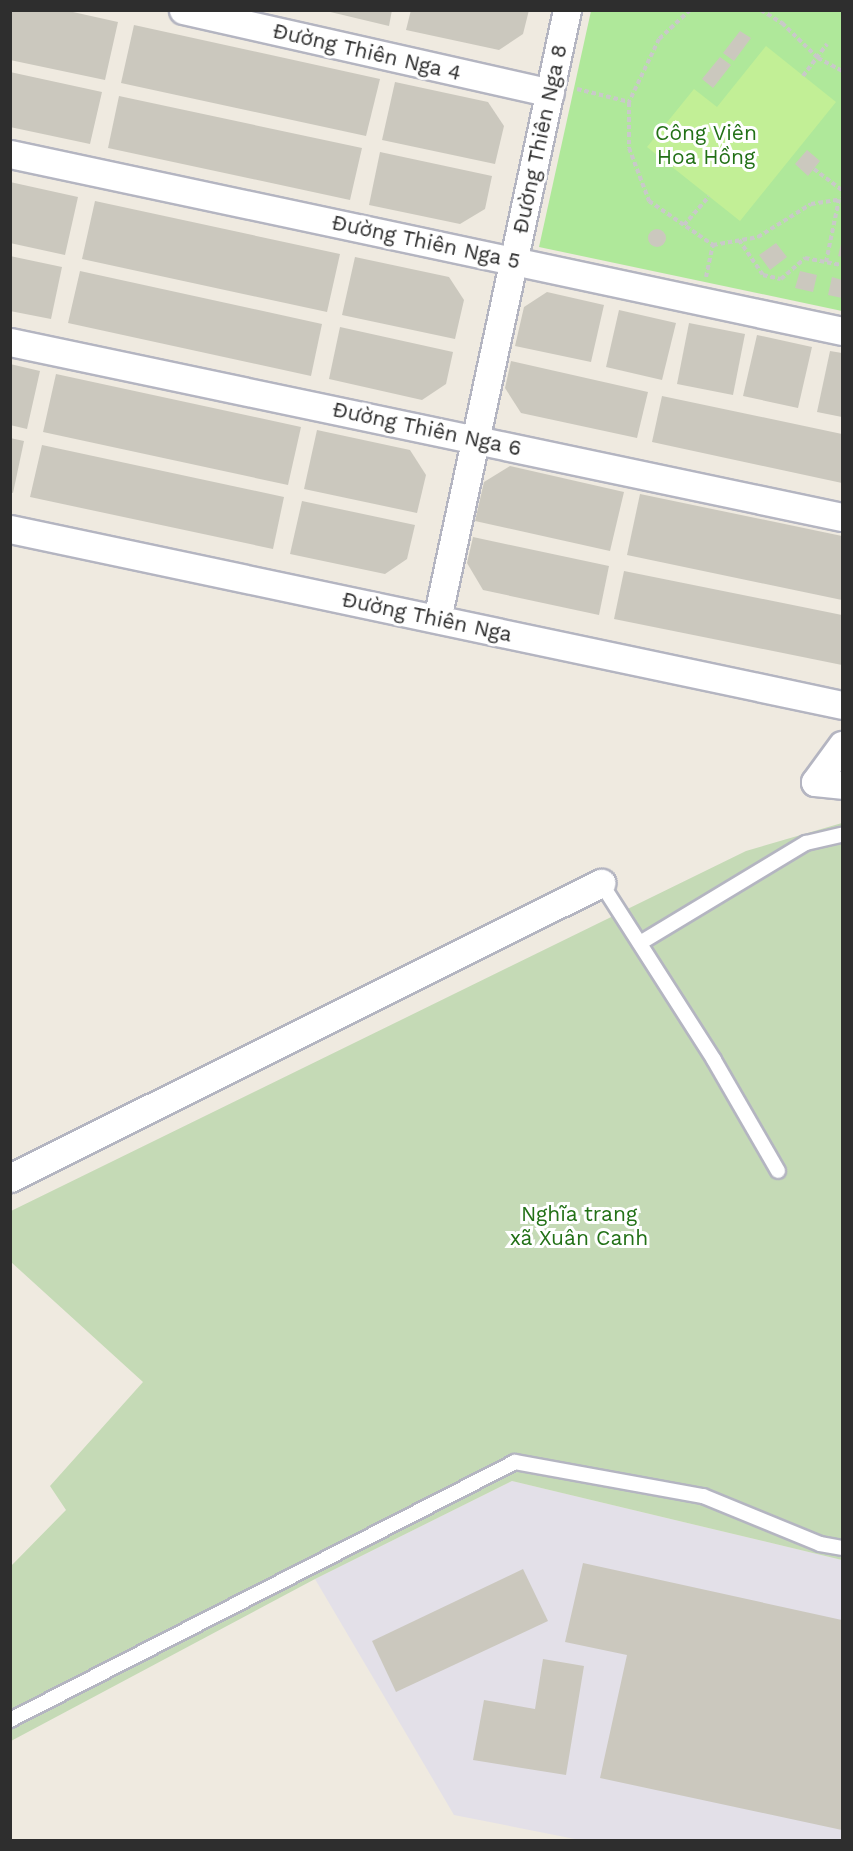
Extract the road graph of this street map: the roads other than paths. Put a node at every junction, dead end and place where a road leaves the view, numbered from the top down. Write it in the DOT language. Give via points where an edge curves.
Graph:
graph roads {
  1 [pos="183,10"];
  2 [pos="567,10"];
  3 [pos="551,88"];
  4 [pos="10,154"];
  5 [pos="514,261"];
  6 [pos="843,331"];
  7 [pos="10,342"];
  8 [pos="476,440"];
  9 [pos="843,517"];
  10 [pos="10,529"];
  11 [pos="438,619"];
  12 [pos="843,705"];
  13 [pos="843,745"];
  14 [pos="843,785"];
  15 [pos="843,835"];
  16 [pos="601,883"];
  17 [pos="640,943"];
  18 [pos="778,1171"];
  19 [pos="10,1178"];
  20 [pos="843,1548"];
  21 [pos="10,1720"];
  1 -- 3 [label="street, Đường Thiên Nga 4"];
  2 -- 3 [label="street, Đường Thiên Nga 8"];
  3 -- 5 [label="street, Đường Thiên Nga 8"];
  4 -- 5 [label="street, Đường Thiên Nga 5"];
  5 -- 6 [label="street, Đường Thiên Nga 5"];
  5 -- 8 [label="street, Đường Thiên Nga 8"];
  7 -- 8 [label="street, Đường Thiên Nga 6"];
  8 -- 9 [label="street, Đường Thiên Nga 6"];
  8 -- 11 [label="street, Đường Thiên Nga 8"];
  10 -- 11 [label="street, Đường Thiên Nga"];
  11 -- 12 [label="street, Đường Thiên Nga"];
  13 -- 14 [label="street" via="814,782"];
  15 -- 17 [label="lane" via="806,843"];
  16 -- 17 [label="lane"];
  16 -- 19 [label="street"];
  17 -- 18 [label="lane"];
  20 -- 21 [label="lane" via="820,1544 703,1496 514,1462"];
}
